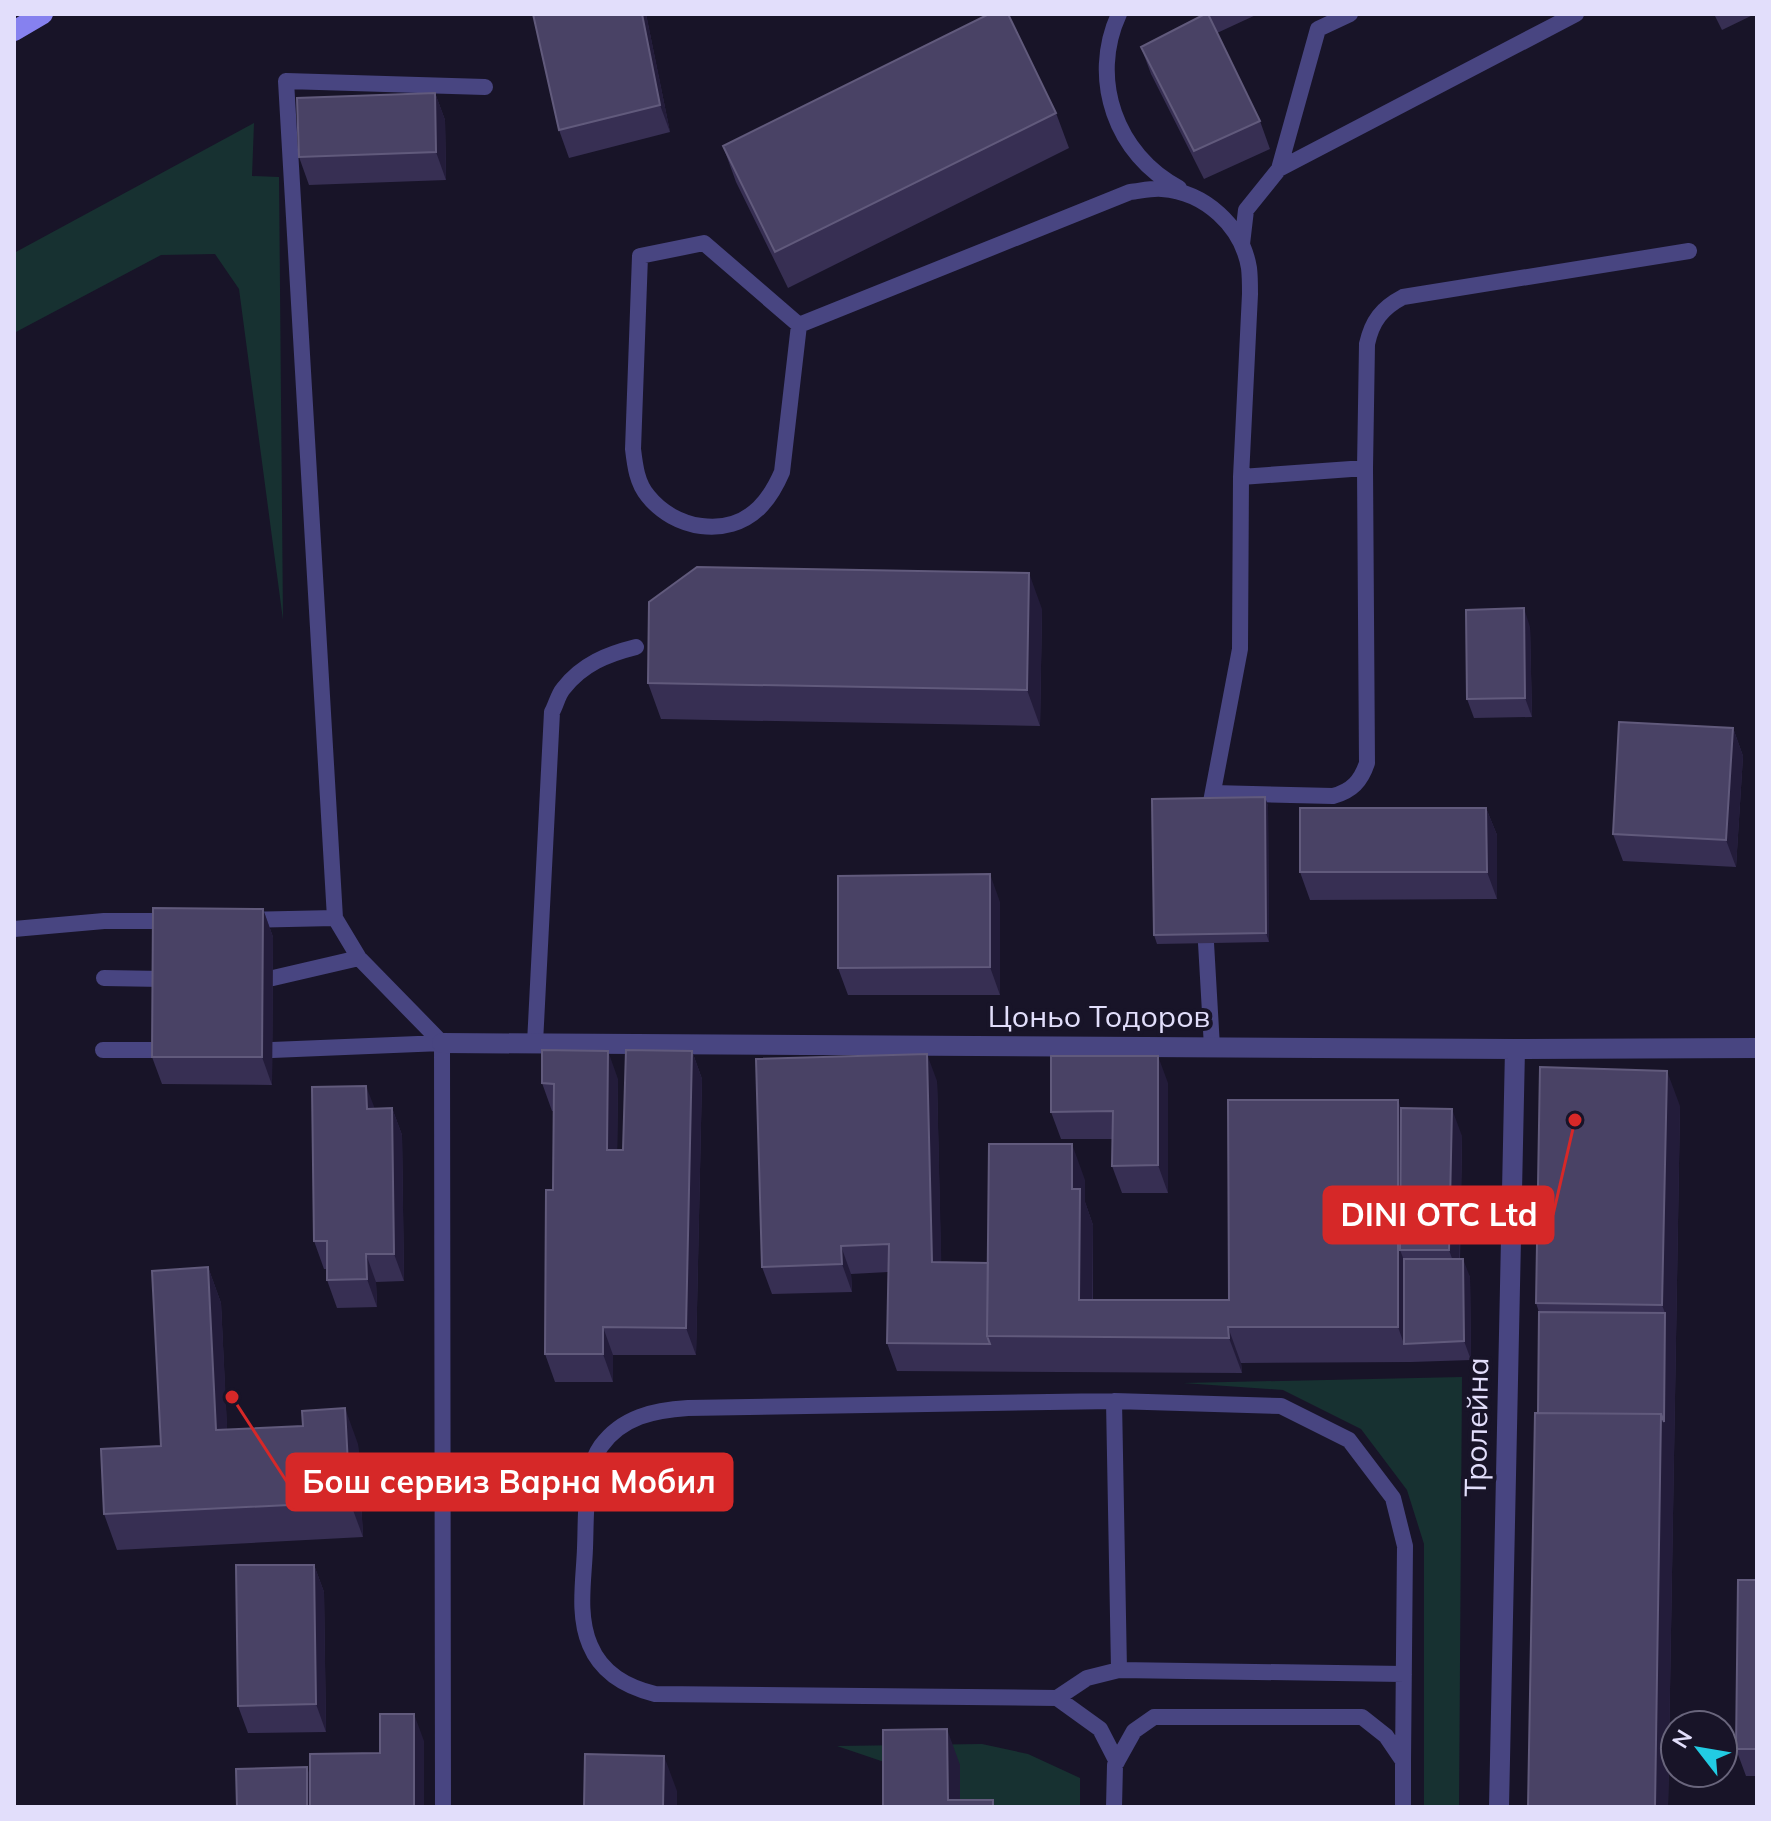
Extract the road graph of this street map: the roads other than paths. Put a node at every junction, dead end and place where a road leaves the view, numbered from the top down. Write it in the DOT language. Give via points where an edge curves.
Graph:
graph roads {
  1 [pos="43,14"];
  2 [pos="1119,14"];
  3 [pos="1350,14"];
  4 [pos="1576,14"];
  5 [pos="1559,18"];
  6 [pos="14,31"];
  7 [pos="485,87"];
  8 [pos="1279,169"];
  9 [pos="1191,195"];
  10 [pos="1242,244"];
  11 [pos="1689,251"];
  12 [pos="799,325"];
  13 [pos="1365,468"];
  14 [pos="1241,477"];
  15 [pos="636,647"];
  16 [pos="335,918"];
  17 [pos="196,920"];
  18 [pos="227,920"];
  19 [pos="14,929"];
  20 [pos="1206,943"];
  21 [pos="359,958"];
  22 [pos="104,978"];
  23 [pos="273,978"];
  24 [pos="163,979"];
  25 [pos="442,1043"];
  26 [pos="535,1043"];
  27 [pos="1212,1047"];
  28 [pos="1757,1048"];
  29 [pos="1515,1049"];
  30 [pos="103,1050"];
  31 [pos="162,1050"];
  32 [pos="272,1050"];
  33 [pos="1114,1401"];
  34 [pos="1119,1670"];
  35 [pos="1404,1674"];
  36 [pos="1057,1698"];
  37 [pos="1403,1761"];
  38 [pos="1117,1762"];
  39 [pos="443,1807"];
  40 [pos="1114,1807"];
  41 [pos="1403,1807"];
  42 [pos="1499,1807"];
  1 -- 6 [label="main road"];
  2 -- 9 [label="lane" via="1106,54 1112,110 1127,142 1149,168"];
  3 -- 8 [label="lane" via="1318,29"];
  4 -- 5 [label="lane"];
  5 -- 8 [label="lane"];
  7 -- 16 [label="lane" via="286,81"];
  8 -- 10 [label="lane" via="1246,210"];
  9 -- 10 [label="lane" via="1229,224"];
  9 -- 12 [label="lane" via="1161,189 1130,192"];
  10 -- 14 [label="lane" via="1250,294"];
  11 -- 13 [label="lane" via="1418,294 1389,304 1370,329 1367,344"];
  12 -- 12 [label="lane" via="704,243 640,256 633,449 646,495 665,514 688,525 736,523 773,493 782,472"];
  13 -- 14 [label="lane"];
  13 -- 14 [label="lane" via="1367,763 1355,785 1333,796 1211,800 1240,649"];
  15 -- 26 [label="lane" via="583,669 562,690 552,712"];
  16 -- 18 [label="lane"];
  16 -- 21 [label="lane"];
  17 -- 19 [label="lane"];
  20 -- 27 [label="lane"];
  21 -- 23 [label="lane"];
  21 -- 25 [label="lane"];
  22 -- 24 [label="lane"];
  25 -- 26 [label="street, Цоньо Тодоров"];
  25 -- 32 [label="lane"];
  25 -- 39 [label="lane"];
  26 -- 27 [label="street, Цоньо Тодоров"];
  27 -- 29 [label="street, Цоньо Тодоров"];
  28 -- 29 [label="street, Цоньо Тодоров"];
  29 -- 42 [label="street, Тролейна"];
  30 -- 31 [label="lane"];
  33 -- 34 [label="lane"];
  33 -- 35 [label="lane" via="1281,1406 1349,1440 1393,1498 1405,1546"];
  33 -- 36 [label="lane" via="667,1409 622,1425 602,1446 590,1470 584,1627 601,1664 635,1689 655,1694"];
  34 -- 35 [label="lane"];
  34 -- 36 [label="lane" via="1087,1678"];
  35 -- 37 [label="lane"];
  36 -- 38 [label="lane" via="1100,1729"];
  37 -- 38 [label="lane" via="1386,1736 1362,1717 1154,1717 1134,1731"];
  37 -- 41 [label="lane"];
  38 -- 40 [label="lane"];
}
